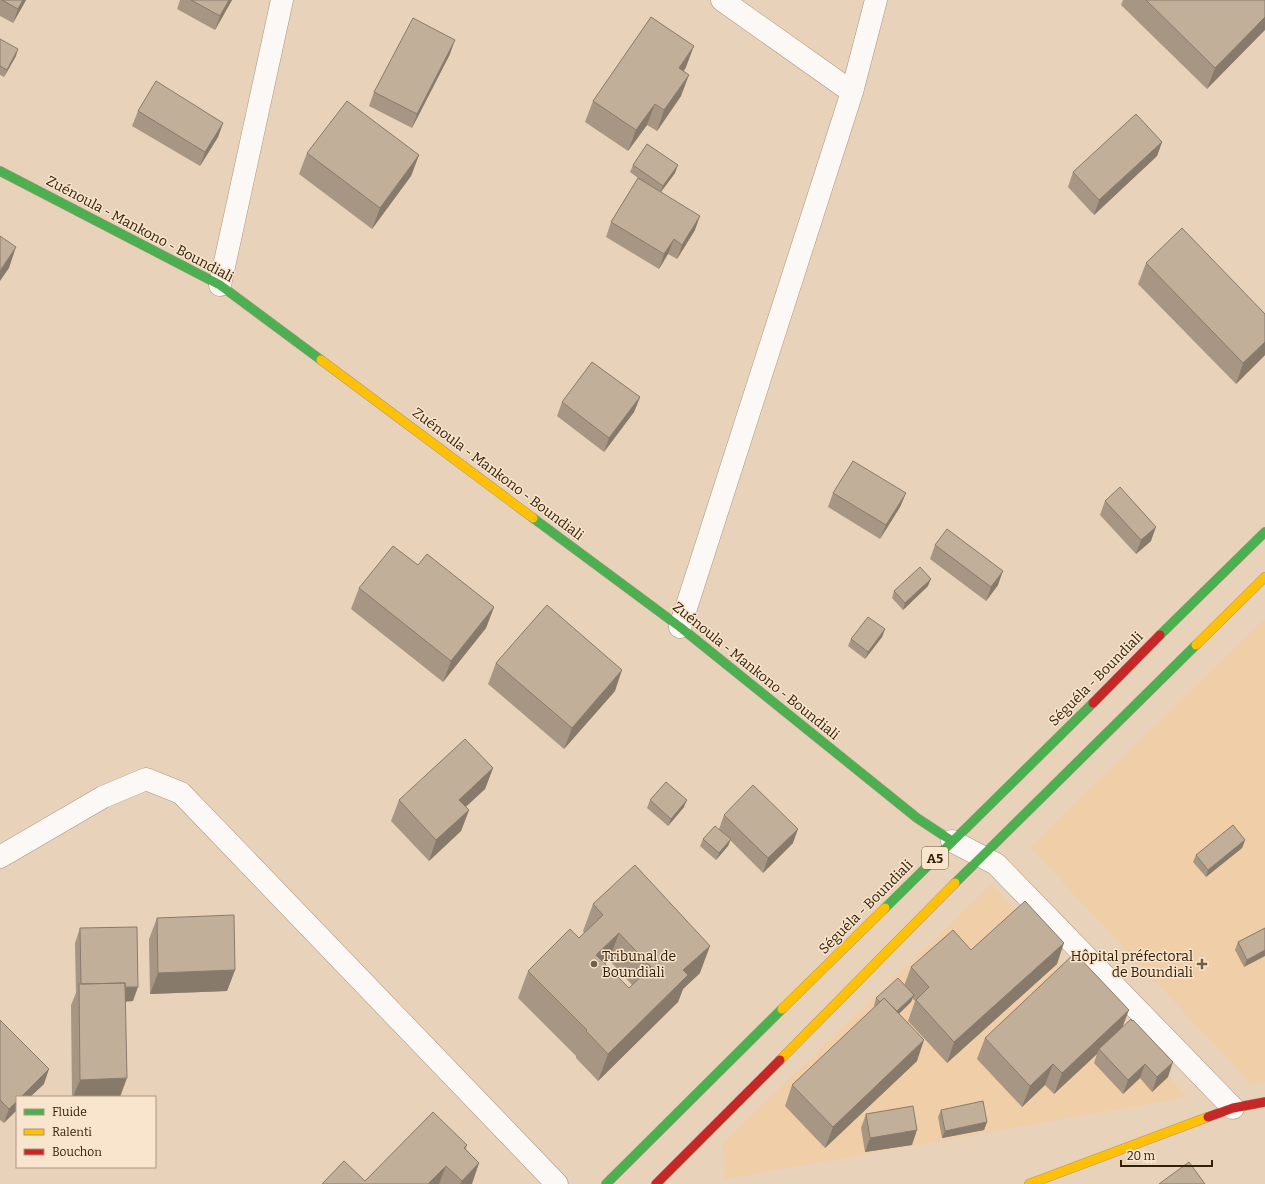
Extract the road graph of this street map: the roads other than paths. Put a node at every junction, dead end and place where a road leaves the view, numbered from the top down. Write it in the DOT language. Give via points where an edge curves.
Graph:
graph roads {
  1 [pos="282,0"];
  2 [pos="722,0"];
  3 [pos="876,0"];
  4 [pos="852,92"];
  5 [pos="0,171"];
  6 [pos="220,285"];
  7 [pos="1265,532"];
  8 [pos="1265,577"];
  9 [pos="680,627"];
  10 [pos="952,841"];
  11 [pos="982,856"];
  12 [pos="0,857"];
  13 [pos="1265,1102"];
  14 [pos="1233,1108"];
  15 [pos="557,1184"];
  16 [pos="606,1184"];
  17 [pos="656,1184"];
  18 [pos="1029,1184"];
  1 -- 6 [label="street"];
  2 -- 4 [label="street"];
  3 -- 4 [label="street"];
  4 -- 9 [label="street"];
  5 -- 6 [label="main road, Zuénoula - Mankono - Boundiali"];
  6 -- 9 [label="main road, Zuénoula - Mankono - Boundiali"];
  7 -- 10 [label="main road, Séguéla - Boundiali / A5"];
  8 -- 11 [label="main road, A5"];
  9 -- 10 [label="main road, Zuénoula - Mankono - Boundiali" via="917,818"];
  10 -- 11 [label="street"];
  10 -- 16 [label="main road, Séguéla - Boundiali / A5"];
  11 -- 14 [label="street" via="996,864"];
  11 -- 17 [label="main road, A5"];
  12 -- 15 [label="street" via="104,796 146,779 181,793"];
  13 -- 14 [label="main road"];
  14 -- 18 [label="main road"];
}
